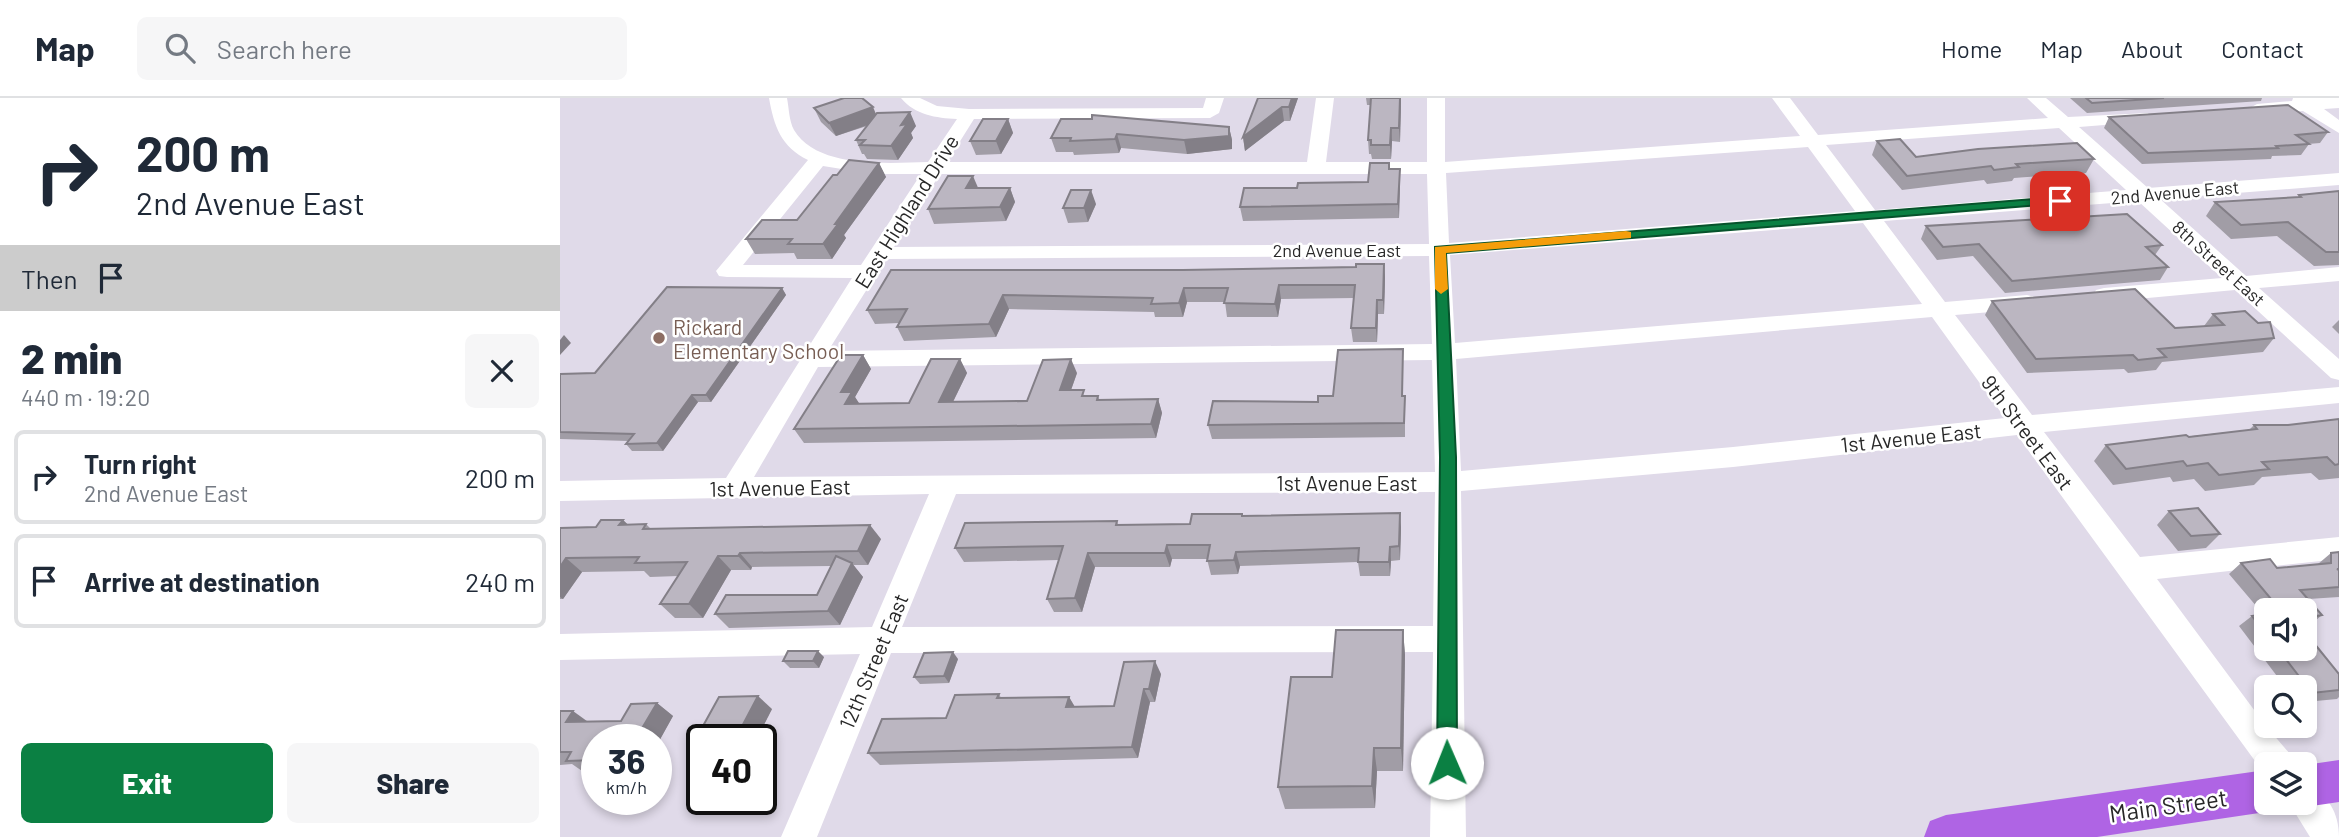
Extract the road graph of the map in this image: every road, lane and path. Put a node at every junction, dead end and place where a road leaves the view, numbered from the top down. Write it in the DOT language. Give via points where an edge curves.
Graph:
graph roads {
  1 [pos="778,98"];
  2 [pos="910,98"];
  3 [pos="1215,98"];
  4 [pos="1325,98"];
  5 [pos="1442,98"];
  6 [pos="1781,98"];
  7 [pos="2036,98"];
  8 [pos="2300,102"];
  9 [pos="2339,103"];
  10 [pos="2238,110"];
  11 [pos="969,114"];
  12 [pos="2158,116"];
  13 [pos="2064,123"];
  14 [pos="2339,128"];
  15 [pos="1813,141"];
  16 [pos="820,158"];
  17 [pos="931,168"];
  18 [pos="1436,168"];
  19 [pos="1316,169"];
  20 [pos="2339,178"];
  21 [pos="2143,194"];
  22 [pos="1868,216"];
  23 [pos="1439,250"];
  24 [pos="873,262"];
  25 [pos="2339,274"];
  26 [pos="2241,283"];
  27 [pos="2075,298"];
  28 [pos="2048,300"];
  29 [pos="1937,310"];
  30 [pos="1445,352"];
  31 [pos="811,359"];
  32 [pos="2339,372"];
  33 [pos="2339,395"];
  34 [pos="2023,425"];
  35 [pos="1448,482"];
  36 [pos="947,484"];
  37 [pos="734,488"];
  38 [pos="560,491"];
  39 [pos="2339,548"];
  40 [pos="2131,570"];
  41 [pos="1446,639"];
  42 [pos="882,640"];
  43 [pos="560,647"];
  44 [pos="2268,752"];
  45 [pos="2339,781"];
  46 [pos="2317,784"];
  47 [pos="2254,793"];
  48 [pos="2316,815"];
  49 [pos="799,837"];
  50 [pos="1448,837"];
  51 [pos="1946,837"];
  52 [pos="2332,837"];
  1 -- 16 [label="street" via="785,130 798,146"];
  2 -- 11 [label="street" via="937,112"];
  3 -- 11 [label="street" via="1210,113"];
  4 -- 19 [label="street"];
  5 -- 18 [label="street"];
  6 -- 15 [label="street, 9th Street East"];
  7 -- 13 [label="street, 8th Street East"];
  8 -- 9 [label="street"];
  8 -- 10 [label="street"];
  8 -- 14 [label="street"];
  11 -- 17 [label="street, East Highland Drive"];
  12 -- 13 [label="street"];
  13 -- 15 [label="street"];
  13 -- 21 [label="street, 8th Street East"];
  15 -- 18 [label="street"];
  15 -- 22 [label="street, 9th Street East"];
  16 -- 17 [label="street" via="849,167"];
  16 -- 24 [label="street, 2nd Avenue East" via="727,271"];
  17 -- 19 [label="street"];
  17 -- 24 [label="street, East Highland Drive"];
  18 -- 19 [label="street"];
  18 -- 23 [label="street"];
  20 -- 21 [label="street, 2nd Avenue East"];
  21 -- 22 [label="street, 2nd Avenue East"];
  21 -- 26 [label="street, 8th Street East"];
  22 -- 23 [label="street, 2nd Avenue East"];
  22 -- 29 [label="street, 9th Street East"];
  23 -- 24 [label="street, 2nd Avenue East"];
  23 -- 30 [label="street"];
  24 -- 31 [label="street, East Highland Drive"];
  25 -- 26 [label="street"];
  26 -- 27 [label="street"];
  26 -- 32 [label="street, 8th Street East"];
  28 -- 29 [label="street"];
  29 -- 30 [label="street"];
  29 -- 34 [label="street, 9th Street East"];
  30 -- 31 [label="street"];
  30 -- 35 [label="street"];
  31 -- 37 [label="street, East Highland Drive"];
  33 -- 34 [label="street, 1st Avenue East"];
  34 -- 35 [label="street, 1st Avenue East"];
  34 -- 40 [label="street, 9th Street East"];
  35 -- 36 [label="street, 1st Avenue East"];
  35 -- 41 [label="street"];
  36 -- 37 [label="street, 1st Avenue East"];
  36 -- 42 [label="street, 12th Street East"];
  37 -- 38 [label="street, 1st Avenue East"];
  39 -- 40 [label="street"];
  40 -- 44 [label="street, 9th Street East"];
  41 -- 42 [label="street"];
  41 -- 50 [label="street"];
  42 -- 43 [label="street"];
  42 -- 49 [label="street, 12th Street East"];
  45 -- 46 [label="main road"];
  47 -- 51 [label="main road, Main Street"];
  48 -- 52 [label="street"];
}
